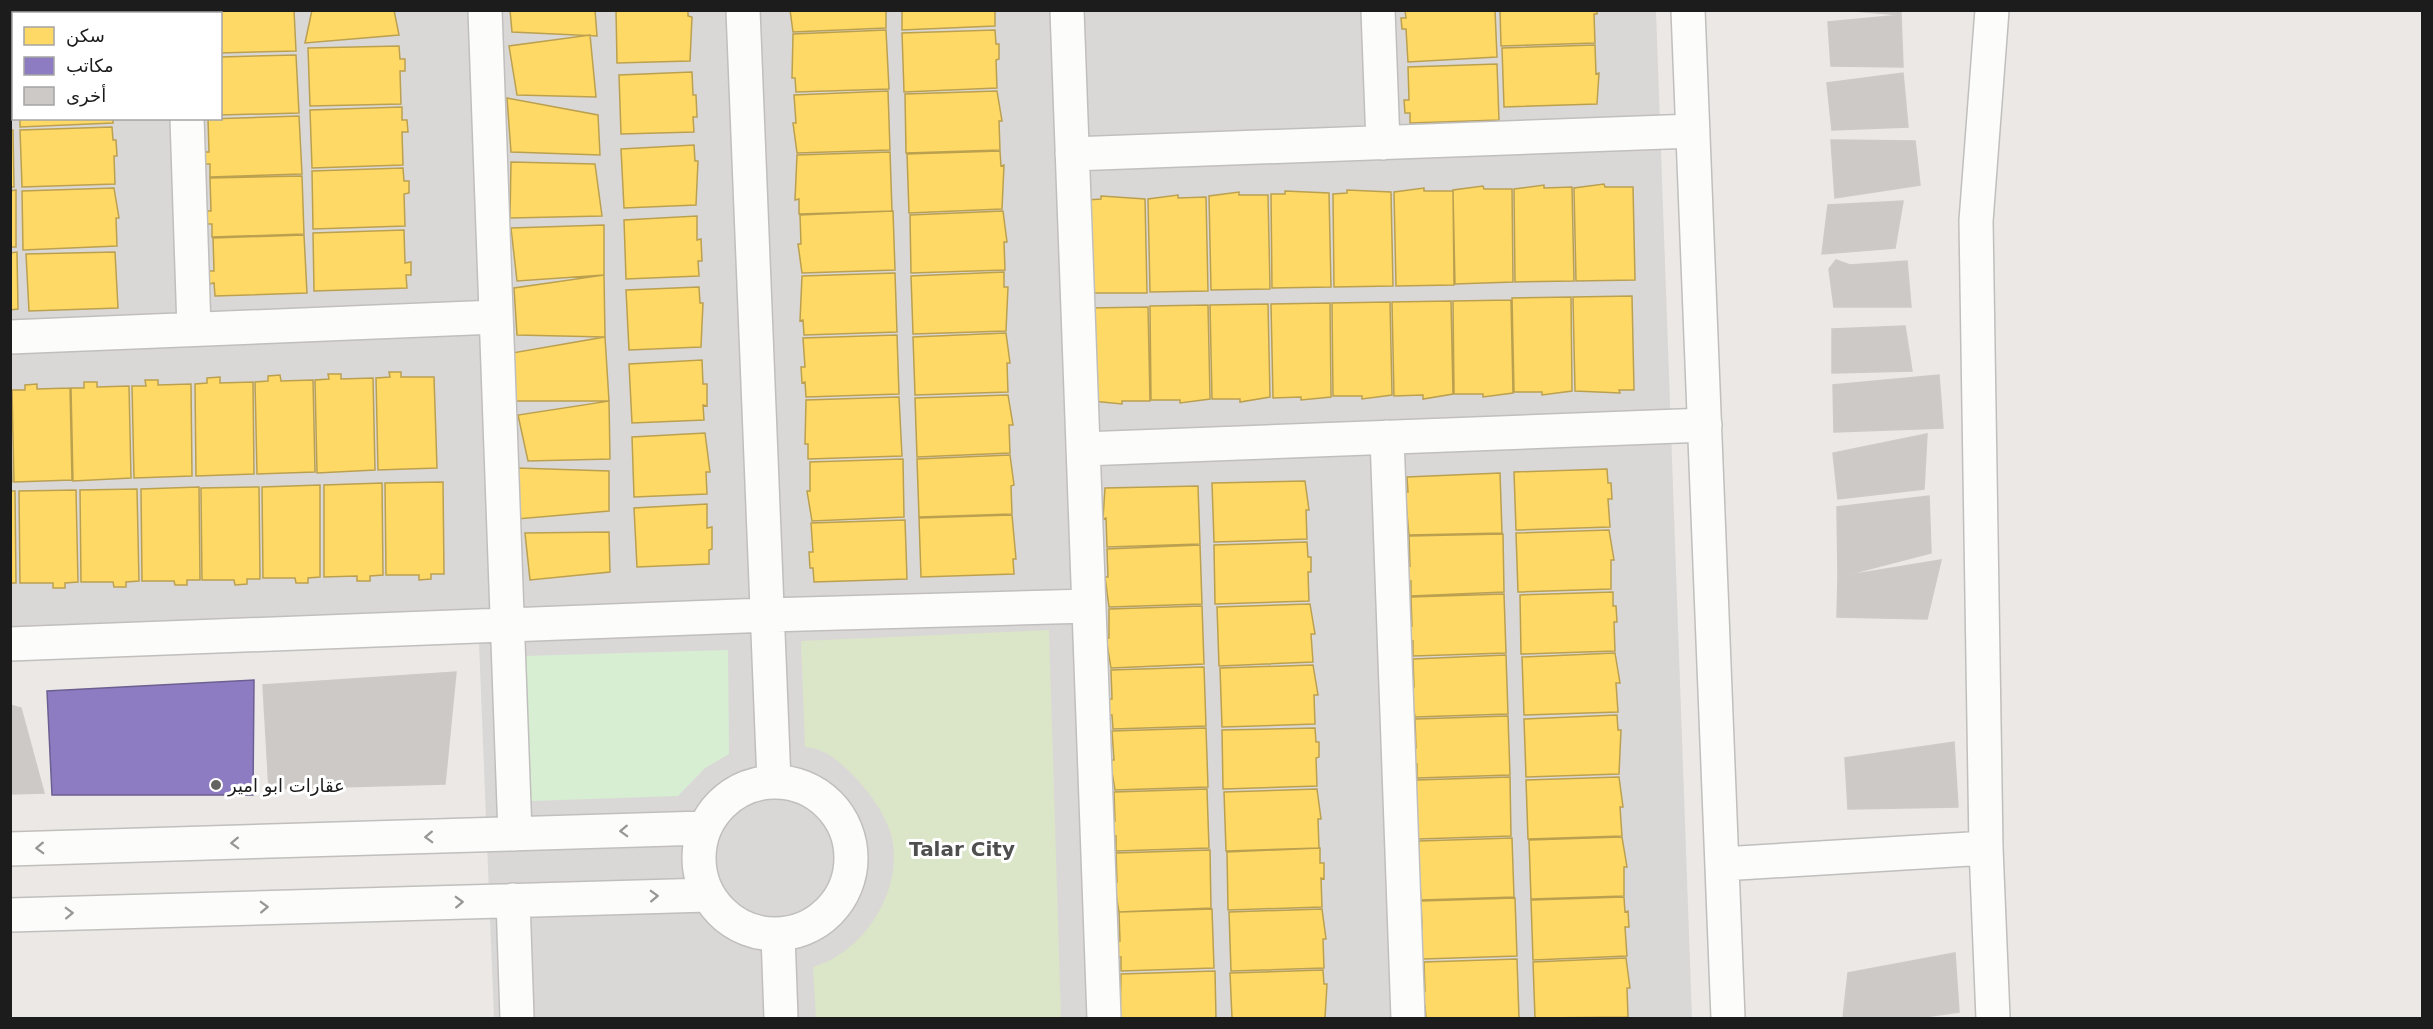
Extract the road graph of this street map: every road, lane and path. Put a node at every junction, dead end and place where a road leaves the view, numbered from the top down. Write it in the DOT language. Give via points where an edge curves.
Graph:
graph roads {
  1 [pos="485,10"];
  2 [pos="743,10"];
  3 [pos="1067,10"];
  4 [pos="1378,10"];
  5 [pos="1688,10"];
  6 [pos="1992,10"];
  7 [pos="187,120"];
  8 [pos="1693,131"];
  9 [pos="1383,143"];
  10 [pos="1072,154"];
  11 [pos="496,317"];
  12 [pos="194,329"];
  13 [pos="10,337"];
  14 [pos="1705,425"];
  15 [pos="1387,437"];
  16 [pos="1083,449"];
  17 [pos="1089,606"];
  18 [pos="767,615"];
  19 [pos="507,625"];
  20 [pos="10,644"];
  21 [pos="774,782"];
  22 [pos="704,828"];
  23 [pos="515,834"];
  24 [pos="1986,848"];
  25 [pos="10,849"];
  26 [pos="1722,864"];
  27 [pos="708,894"];
  28 [pos="513,900"];
  29 [pos="10,915"];
  30 [pos="778,935"];
  31 [pos="518,1018"];
  32 [pos="781,1018"];
  33 [pos="1104,1018"];
  34 [pos="1408,1018"];
  35 [pos="1728,1018"];
  36 [pos="1993,1018"];
  1 -- 11 [label="street"];
  2 -- 18 [label="street"];
  3 -- 10 [label="street"];
  4 -- 9 [label="street"];
  5 -- 8 [label="street"];
  6 -- 24 [label="street" via="1976,221"];
  7 -- 12 [label="street"];
  8 -- 9 [label="street"];
  8 -- 14 [label="street"];
  9 -- 10 [label="street"];
  10 -- 16 [label="street"];
  11 -- 12 [label="street"];
  11 -- 19 [label="street"];
  12 -- 13 [label="street"];
  14 -- 15 [label="street"];
  14 -- 26 [label="street"];
  15 -- 16 [label="street"];
  15 -- 34 [label="street"];
  16 -- 17 [label="street"];
  17 -- 18 [label="street"];
  17 -- 33 [label="street"];
  18 -- 19 [label="street"];
  18 -- 21 [label="street"];
  19 -- 20 [label="street"];
  19 -- 23 [label="street"];
  21 -- 22 [label="street" via="736,792 717,807"];
  21 -- 30 [label="street" via="808,789 828,803 843,824 850,847 850,872 841,896 825,917 803,930"];
  22 -- 23 [label="street, one-way"];
  22 -- 27 [label="street" via="698,853 700,878"];
  23 -- 25 [label="street, one-way"];
  24 -- 26 [label="street"];
  24 -- 36 [label="street"];
  26 -- 35 [label="street"];
  28 -- 27 [label="street, one-way"];
  27 -- 30 [label="street" via="729,920 752,932"];
  29 -- 28 [label="street, one-way"];
  28 -- 31 [label="street"];
  30 -- 32 [label="street"];
}
